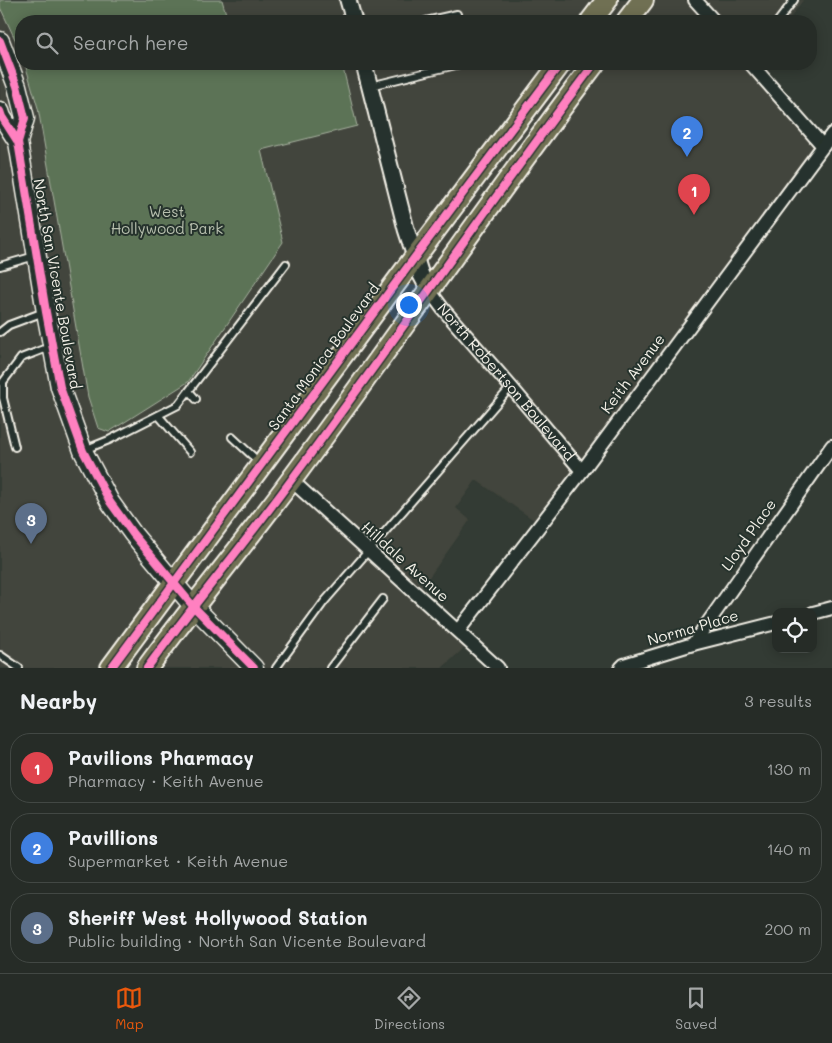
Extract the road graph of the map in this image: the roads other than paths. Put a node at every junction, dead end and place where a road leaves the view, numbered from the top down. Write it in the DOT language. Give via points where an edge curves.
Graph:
graph roads {
  1 [pos="348,0"];
  2 [pos="609,0"];
  3 [pos="643,0"];
  4 [pos="695,0"];
  5 [pos="794,0"];
  6 [pos="352,15"];
  7 [pos="596,15"];
  8 [pos="614,15"];
  9 [pos="632,15"];
  10 [pos="709,15"];
  11 [pos="783,15"];
  12 [pos="0,41"];
  13 [pos="366,70"];
  14 [pos="435,70"];
  15 [pos="555,70"];
  16 [pos="579,70"];
  17 [pos="589,70"];
  18 [pos="756,70"];
  19 [pos="370,86"];
  20 [pos="575,89"];
  21 [pos="0,111"];
  22 [pos="832,134"];
  23 [pos="18,142"];
  24 [pos="823,146"];
  25 [pos="37,256"];
  26 [pos="415,257"];
  27 [pos="286,264"];
  28 [pos="0,266"];
  29 [pos="429,290"];
  30 [pos="46,312"];
  31 [pos="0,332"];
  32 [pos="53,346"];
  33 [pos="511,387"];
  34 [pos="189,391"];
  35 [pos="196,399"];
  36 [pos="158,416"];
  37 [pos="232,437"];
  38 [pos="832,446"];
  39 [pos="15,447"];
  40 [pos="83,451"];
  41 [pos="190,452"];
  42 [pos="261,465"];
  43 [pos="582,471"];
  44 [pos="291,480"];
  45 [pos="368,550"];
  46 [pos="174,584"];
  47 [pos="383,599"];
  48 [pos="193,606"];
  49 [pos="832,608"];
  50 [pos="817,612"];
  51 [pos="772,623"];
  52 [pos="458,631"];
  53 [pos="693,644"];
  54 [pos="0,655"];
  55 [pos="18,668"];
  56 [pos="112,668"];
  57 [pos="147,668"];
  58 [pos="254,668"];
  59 [pos="276,668"];
  60 [pos="330,668"];
  61 [pos="498,668"];
  62 [pos="621,668"];
  1 -- 6 [label="street"];
  2 -- 7 [label="main road"];
  2 -- 8 [label="main road"];
  3 -- 9 [label="main road"];
  4 -- 10 [label="street"];
  5 -- 11 [label="lane"];
  12 -- 23 [label="main road, North San Vicente Boulevard" via="25,118"];
  13 -- 19 [label="street, North Robertson Boulevard"];
  14 -- 19 [label="lane"];
  15 -- 26 [label="main road, Santa Monica Boulevard"];
  16 -- 20 [label="main road"];
  17 -- 20 [label="main road"];
  18 -- 24 [label="street"];
  19 -- 26 [label="street, North Robertson Boulevard"];
  20 -- 29 [label="main road"];
  21 -- 23 [label="main road, North San Vicente Boulevard"];
  22 -- 24 [label="street, Keith Avenue"];
  23 -- 25 [label="main road, North San Vicente Boulevard"];
  24 -- 43 [label="street, Keith Avenue"];
  25 -- 28 [label="lane"];
  25 -- 30 [label="main road, North San Vicente Boulevard"];
  26 -- 29 [label="street, North Robertson Boulevard"];
  26 -- 42 [label="main road, Santa Monica Boulevard"];
  27 -- 34 [label="lane"];
  29 -- 33 [label="street, North Robertson Boulevard" via="446,314"];
  29 -- 44 [label="main road"];
  30 -- 31 [label="lane" via="9,325"];
  30 -- 32 [label="main road, North San Vicente Boulevard"];
  32 -- 39 [label="lane" via="22,358 3,382 3,398"];
  32 -- 40 [label="main road, North San Vicente Boulevard" via="60,387"];
  33 -- 43 [label="street, North Robertson Boulevard"];
  33 -- 45 [label="lane"];
  34 -- 35 [label="lane"];
  34 -- 36 [label="lane" via="178,405"];
  36 -- 40 [label="lane"];
  36 -- 41 [label="lane"];
  37 -- 42 [label="lane"];
  38 -- 53 [label="street, Lloyd Place"];
  40 -- 46 [label="main road, North San Vicente Boulevard" via="110,502"];
  42 -- 46 [label="main road, Santa Monica Boulevard"];
  43 -- 52 [label="street, Keith Avenue"];
  44 -- 45 [label="street, Hilldale Avenue"];
  44 -- 48 [label="main road"];
  45 -- 52 [label="street, Hilldale Avenue"];
  45 -- 59 [label="lane" via="324,602"];
  46 -- 48 [label="main road, North San Vicente Boulevard"];
  46 -- 56 [label="main road, Santa Monica Boulevard"];
  47 -- 60 [label="lane"];
  48 -- 57 [label="main road"];
  48 -- 58 [label="main road, North San Vicente Boulevard"];
  49 -- 50 [label="street"];
  51 -- 53 [label="street, Norma Place"];
  52 -- 61 [label="street, Hilldale Avenue"];
  53 -- 62 [label="street, Norma Place"];
  54 -- 55 [label="lane"];
}
